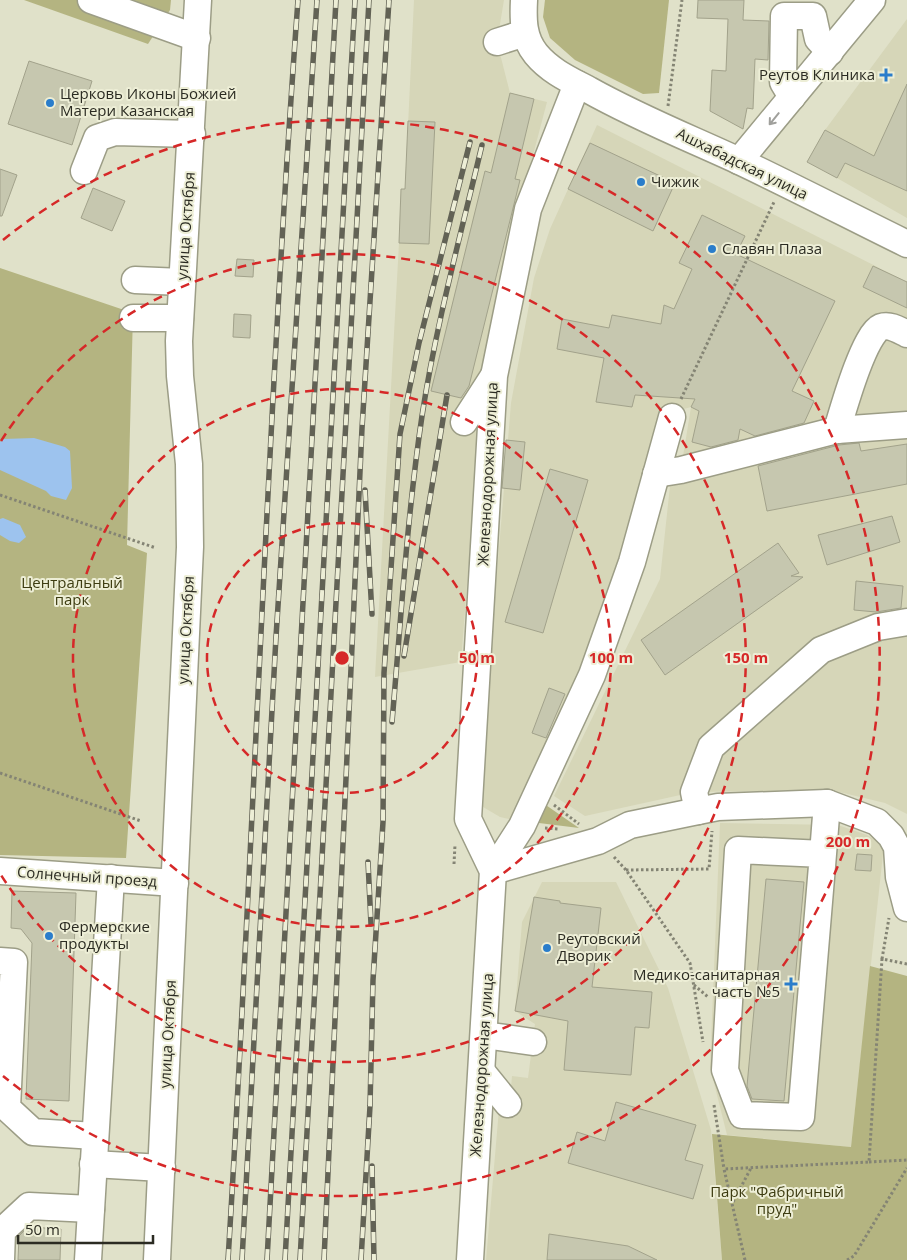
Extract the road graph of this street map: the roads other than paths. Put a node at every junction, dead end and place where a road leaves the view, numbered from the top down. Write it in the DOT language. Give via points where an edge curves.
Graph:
graph roads {
  1 [pos="91,0"];
  2 [pos="198,0"];
  3 [pos="524,0"];
  4 [pos="872,0"];
  5 [pos="525,33"];
  6 [pos="197,38"];
  7 [pos="497,42"];
  8 [pos="830,52"];
  9 [pos="577,84"];
  10 [pos="792,97"];
  11 [pos="192,134"];
  12 [pos="739,162"];
  13 [pos="84,171"];
  14 [pos="906,243"];
  15 [pos="135,280"];
  16 [pos="182,282"];
  17 [pos="133,318"];
  18 [pos="180,318"];
  19 [pos="907,334"];
  20 [pos="494,376"];
  21 [pos="672,418"];
  22 [pos="464,422"];
  23 [pos="907,425"];
  24 [pos="837,430"];
  25 [pos="656,474"];
  26 [pos="907,622"];
  27 [pos="827,803"];
  28 [pos="698,811"];
  29 [pos="902,841"];
  30 [pos="823,854"];
  31 [pos="0,870"];
  32 [pos="493,871"];
  33 [pos="111,878"];
  34 [pos="175,883"];
  35 [pos="907,908"];
  36 [pos="0,961"];
  37 [pos="484,1036"];
  38 [pos="533,1042"];
  39 [pos="482,1072"];
  40 [pos="4,1098"];
  41 [pos="508,1104"];
  42 [pos="95,1136"];
  43 [pos="93,1164"];
  44 [pos="162,1168"];
  45 [pos="91,1209"];
  46 [pos="1,1231"];
  47 [pos="1,1260"];
  48 [pos="88,1260"];
  49 [pos="157,1260"];
  50 [pos="470,1260"];
  1 -- 6 [label="street"];
  2 -- 6 [label="street, улица Октября"];
  3 -- 5 [label="street"];
  4 -- 8 [label="street"];
  5 -- 7 [label="street"];
  5 -- 9 [label="street, Ашхабадская улица" via="537,54"];
  6 -- 11 [label="street, улица Октября"];
  8 -- 10 [label="street"];
  8 -- 10 [label="street" via="818,39 813,16 784,16 783,82"];
  9 -- 12 [label="street, Ашхабадская улица"];
  9 -- 20 [label="street, Железнодорожная улица" via="528,208"];
  10 -- 12 [label="street, one-way"];
  11 -- 13 [label="street" via="115,132 97,138"];
  11 -- 16 [label="street, улица Октября"];
  12 -- 14 [label="street, Ашхабадская улица"];
  15 -- 16 [label="street"];
  16 -- 18 [label="street, улица Октября"];
  17 -- 18 [label="street"];
  18 -- 34 [label="street, улица Октября" via="180,376 191,502"];
  19 -- 24 [label="street" via="888,326 871,335"];
  20 -- 22 [label="street"];
  20 -- 32 [label="street, Железнодорожная улица" via="468,819"];
  21 -- 25 [label="street"];
  23 -- 24 [label="street"];
  24 -- 25 [label="street"];
  25 -- 32 [label="street" via="632,562 592,675 522,826"];
  26 -- 28 [label="street" via="878,627 821,650 711,747 694,792"];
  27 -- 28 [label="street" via="718,807"];
  27 -- 29 [label="street" via="877,822 891,836"];
  27 -- 30 [label="street"];
  28 -- 32 [label="street" via="627,816 598,841"];
  29 -- 35 [label="street" via="899,877"];
  30 -- 30 [label="street" via="738,850 725,1070 742,1115 801,1117"];
  31 -- 33 [label="street, Солнечный проезд"];
  32 -- 37 [label="street, Железнодорожная улица"];
  33 -- 34 [label="street, Солнечный проезд"];
  33 -- 42 [label="street"];
  34 -- 44 [label="street, улица Октября"];
  36 -- 40 [label="street" via="14,962"];
  37 -- 38 [label="street"];
  37 -- 39 [label="street, Железнодорожная улица"];
  39 -- 41 [label="street"];
  39 -- 50 [label="street, Железнодорожная улица"];
  40 -- 42 [label="street" via="33,1132"];
  42 -- 43 [label="street"];
  43 -- 44 [label="street"];
  43 -- 45 [label="street"];
  44 -- 49 [label="street, улица Октября"];
  45 -- 46 [label="street" via="29,1206"];
  45 -- 48 [label="street"];
  46 -- 47 [label="street"];
}
